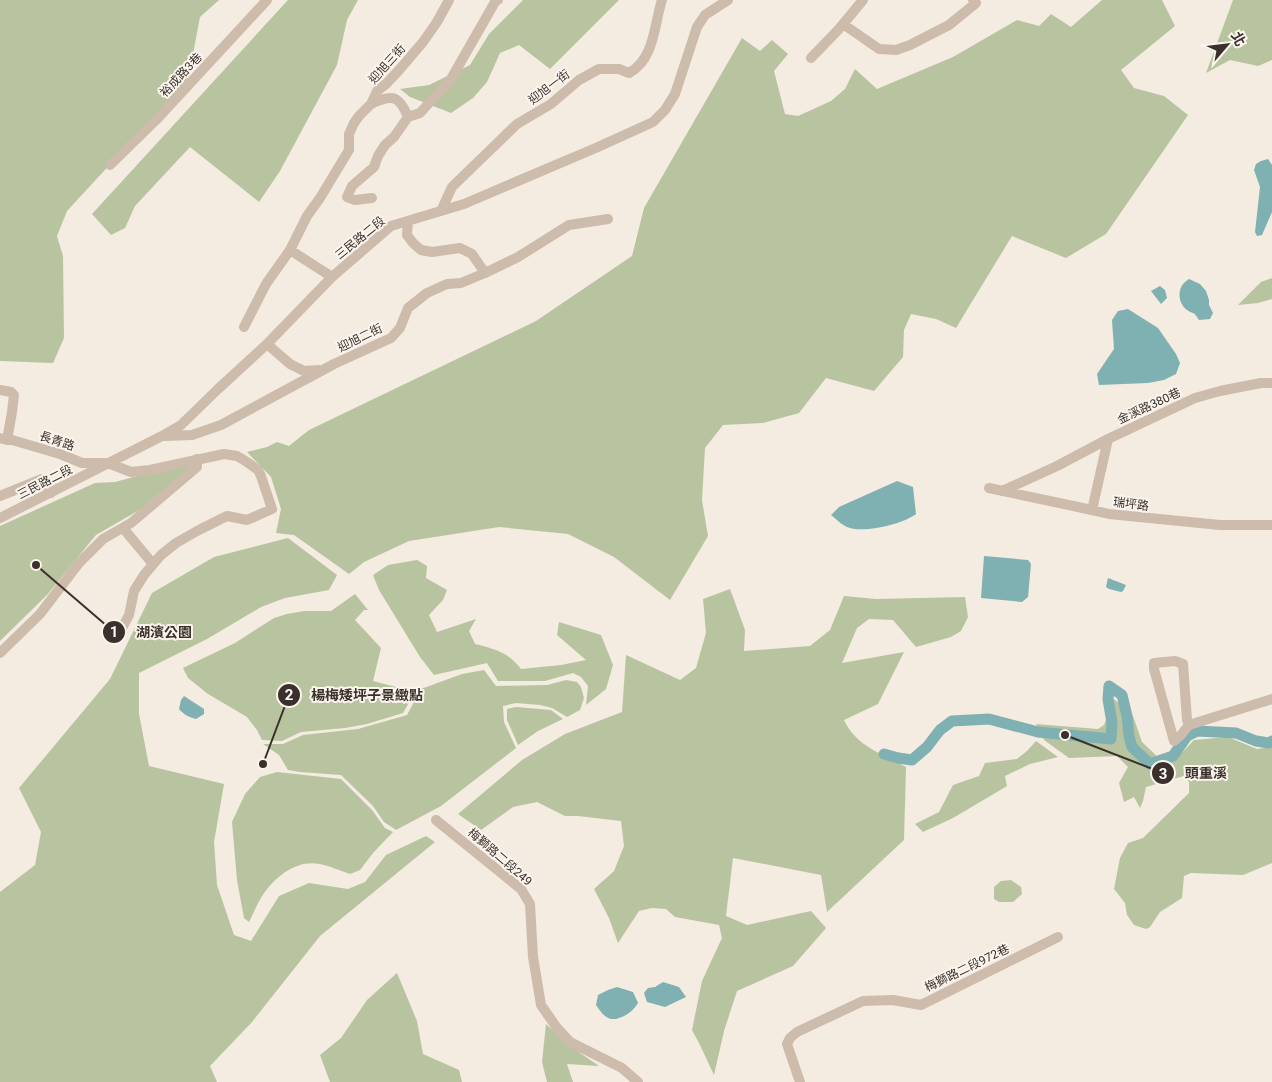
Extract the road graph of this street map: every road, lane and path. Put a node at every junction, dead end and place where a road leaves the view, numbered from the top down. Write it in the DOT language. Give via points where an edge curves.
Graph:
graph roads {
  1 [pos="267,0"];
  2 [pos="449,0"];
  3 [pos="497,0"];
  4 [pos="662,0"];
  5 [pos="728,0"];
  6 [pos="863,0"];
  7 [pos="973,0"];
  8 [pos="843,24"];
  9 [pos="811,58"];
  10 [pos="371,104"];
  11 [pos="408,117"];
  12 [pos="110,165"];
  13 [pos="372,198"];
  14 [pos="441,211"];
  15 [pos="608,219"];
  16 [pos="408,221"];
  17 [pos="290,250"];
  18 [pos="485,273"];
  19 [pos="332,277"];
  20 [pos="244,327"];
  21 [pos="267,344"];
  22 [pos="322,370"];
  23 [pos="1272,383"];
  24 [pos="0,390"];
  25 [pos="162,436"];
  26 [pos="3,439"];
  27 [pos="1108,439"];
  28 [pos="197,459"];
  29 [pos="108,463"];
  30 [pos="989,488"];
  31 [pos="1002,491"];
  32 [pos="51,493"];
  33 [pos="0,496"];
  34 [pos="1092,510"];
  35 [pos="0,517"];
  36 [pos="1272,525"];
  37 [pos="123,528"];
  38 [pos="153,564"];
  39 [pos="119,634"];
  40 [pos="0,654"];
  41 [pos="1272,699"];
  42 [pos="1189,725"];
  43 [pos="436,820"];
  44 [pos="1058,937"];
  45 [pos="638,1082"];
  46 [pos="800,1082"];
  1 -- 12 [label="street, 裕成路3巷"];
  2 -- 10 [label="street, 迎旭三街" via="423,42 377,91"];
  3 -- 11 [label="street" via="451,79 420,113"];
  4 -- 14 [label="street, 迎旭一街" via="651,46 638,68 629,72 600,69 578,80 551,104 517,124 452,188"];
  5 -- 14 [label="street, 三民路二段" via="705,15 697,28 675,94 653,122 500,189"];
  6 -- 8 [label="street"];
  7 -- 8 [label="street" via="976,2 949,25 896,50 879,49"];
  8 -- 9 [label="street"];
  10 -- 11 [label="street" via="393,98 403,105"];
  10 -- 17 [label="street, 迎旭三街" via="354,123 349,134 349,150 307,216"];
  11 -- 13 [label="street" via="385,145 374,167 352,186 347,197 355,200"];
  14 -- 16 [label="street, 三民路二段"];
  15 -- 18 [label="street, 迎旭二街" via="569,226"];
  16 -- 18 [label="street" via="407,235 421,250 432,252 460,248 472,254"];
  16 -- 19 [label="street, 三民路二段" via="391,226"];
  17 -- 19 [label="street"];
  17 -- 20 [label="street, 迎旭三街" via="266,284"];
  18 -- 22 [label="street, 迎旭二街" via="461,283 446,284 428,293 408,308 400,328 391,338"];
  19 -- 21 [label="street, 三民路二段"];
  21 -- 22 [label="street" via="290,364 304,371"];
  21 -- 25 [label="street, 三民路二段" via="181,425"];
  22 -- 25 [label="street, 迎旭二街" via="221,425 192,435"];
  23 -- 27 [label="street, 金溪路380巷" via="1195,398"];
  24 -- 26 [label="street" via="14,395"];
  25 -- 29 [label="street, 三民路二段"];
  26 -- 29 [label="street, 長青路" via="82,463"];
  27 -- 31 [label="street"];
  27 -- 34 [label="street, 金溪路380巷"];
  28 -- 29 [label="street" via="131,472"];
  28 -- 37 [label="street" via="197,467"];
  28 -- 38 [label="street" via="224,454 247,462 258,470 272,509 247,520 227,516 176,543"];
  29 -- 32 [label="street, 三民路二段"];
  30 -- 31 [label="street, 瑞坪路"];
  31 -- 34 [label="street, 瑞坪路"];
  32 -- 33 [label="street" via="42,480"];
  32 -- 35 [label="street, 三民路二段"];
  34 -- 36 [label="street, 瑞坪路" via="1211,524"];
  37 -- 38 [label="street"];
  37 -- 40 [label="street" via="103,539 79,563 40,614"];
  38 -- 39 [label="street" via="134,590 129,615"];
  41 -- 42 [label="street"];
  42 -- 42 [label="street" via="1183,664 1175,661 1154,663 1174,741"];
  43 -- 45 [label="street, 梅獅路二段249" via="526,895 530,904 533,957 542,1005 557,1028 570,1042 622,1068"];
  44 -- 46 [label="street, 梅獅路二段972巷" via="921,1004 863,1001 797,1032 787,1044"];
}
